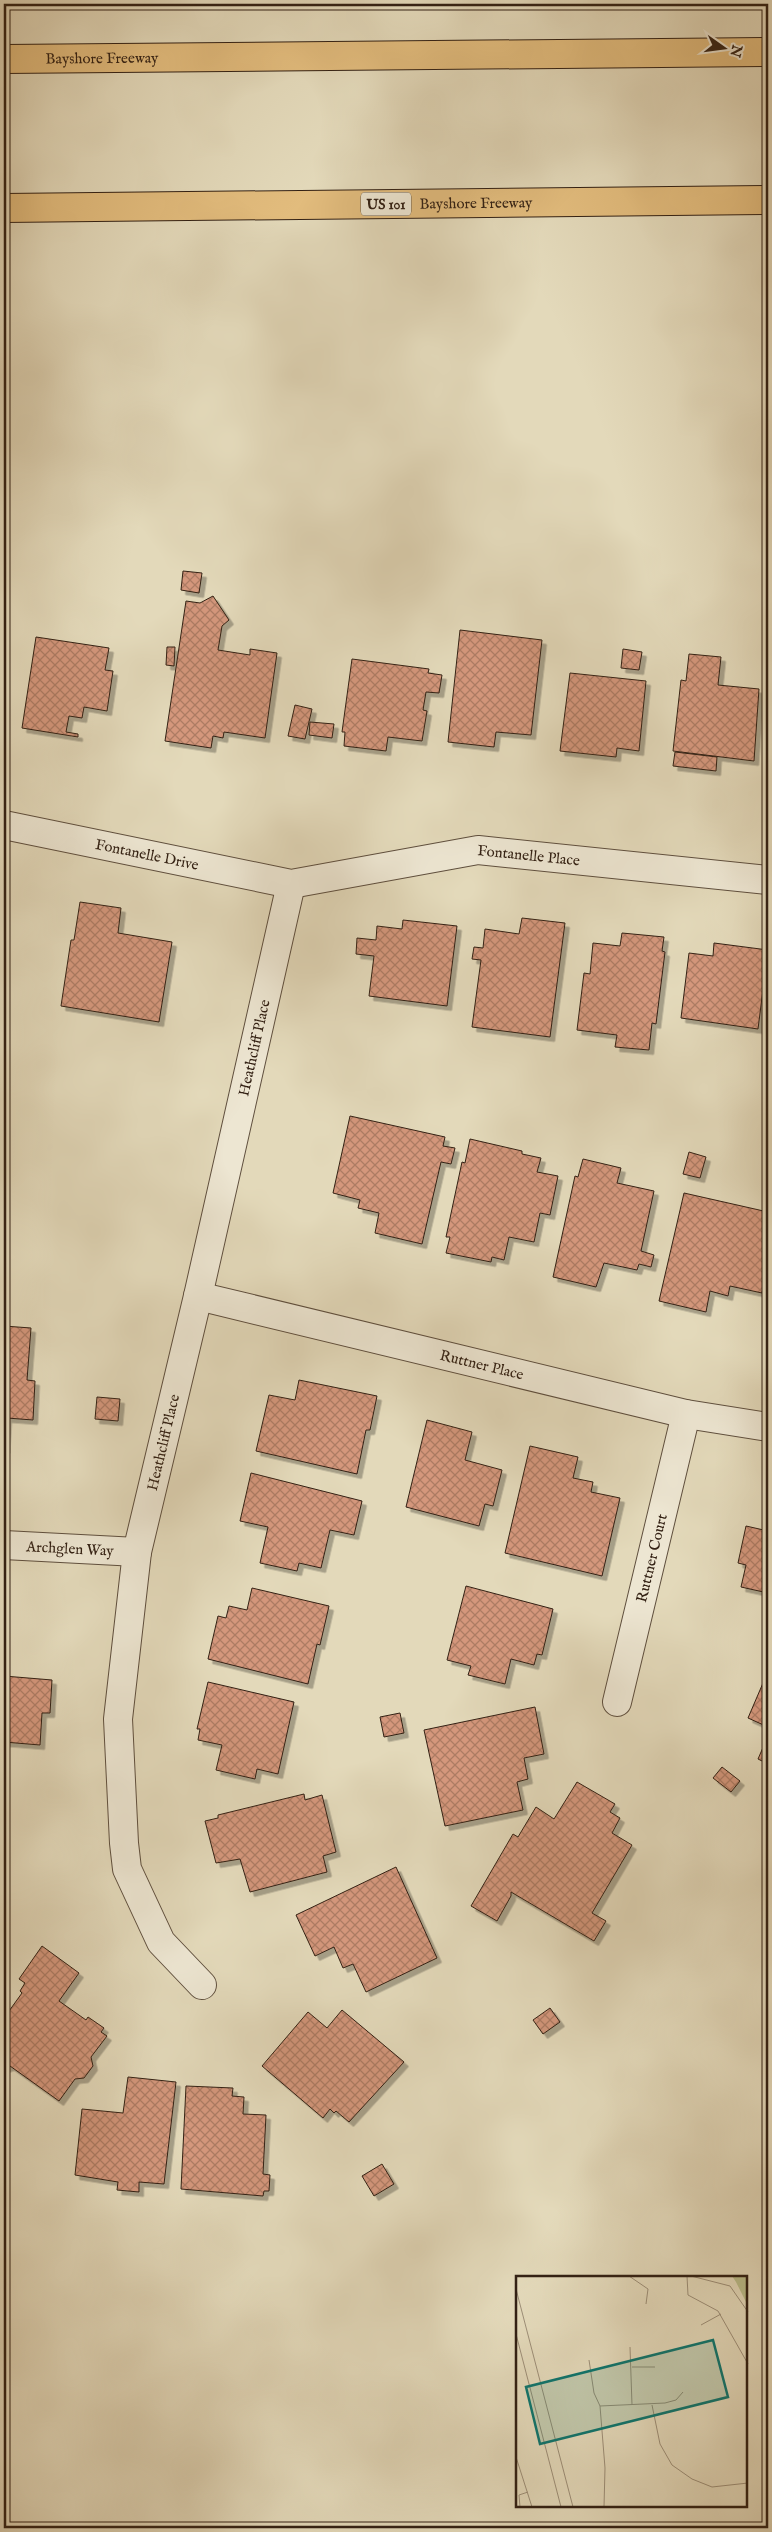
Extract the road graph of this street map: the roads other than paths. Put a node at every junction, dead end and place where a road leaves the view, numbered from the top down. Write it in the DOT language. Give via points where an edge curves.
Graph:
graph roads {
  1 [pos="768,52"];
  2 [pos="4,59"];
  3 [pos="768,200"];
  4 [pos="4,208"];
  5 [pos="4,825"];
  6 [pos="768,880"];
  7 [pos="291,884"];
  8 [pos="198,1296"];
  9 [pos="686,1414"];
  10 [pos="768,1427"];
  11 [pos="4,1545"];
  12 [pos="137,1552"];
  13 [pos="617,1702"];
  14 [pos="202,1985"];
  1 -- 2 [label="highway, Bayshore Freeway"];
  3 -- 4 [label="highway, Bayshore Freeway / US 101"];
  5 -- 7 [label="street, Fontanelle Drive"];
  6 -- 7 [label="street, Fontanelle Place" via="478,850"];
  7 -- 8 [label="street, Heathcliff Place"];
  8 -- 9 [label="street, Ruttner Place"];
  8 -- 12 [label="street, Heathcliff Place"];
  9 -- 10 [label="street, Ruttner Place"];
  9 -- 13 [label="street, Ruttner Court"];
  11 -- 12 [label="street, Archglen Way"];
  12 -- 14 [label="street, Heathcliff Place" via="118,1719 127,1869 161,1942"];
}
